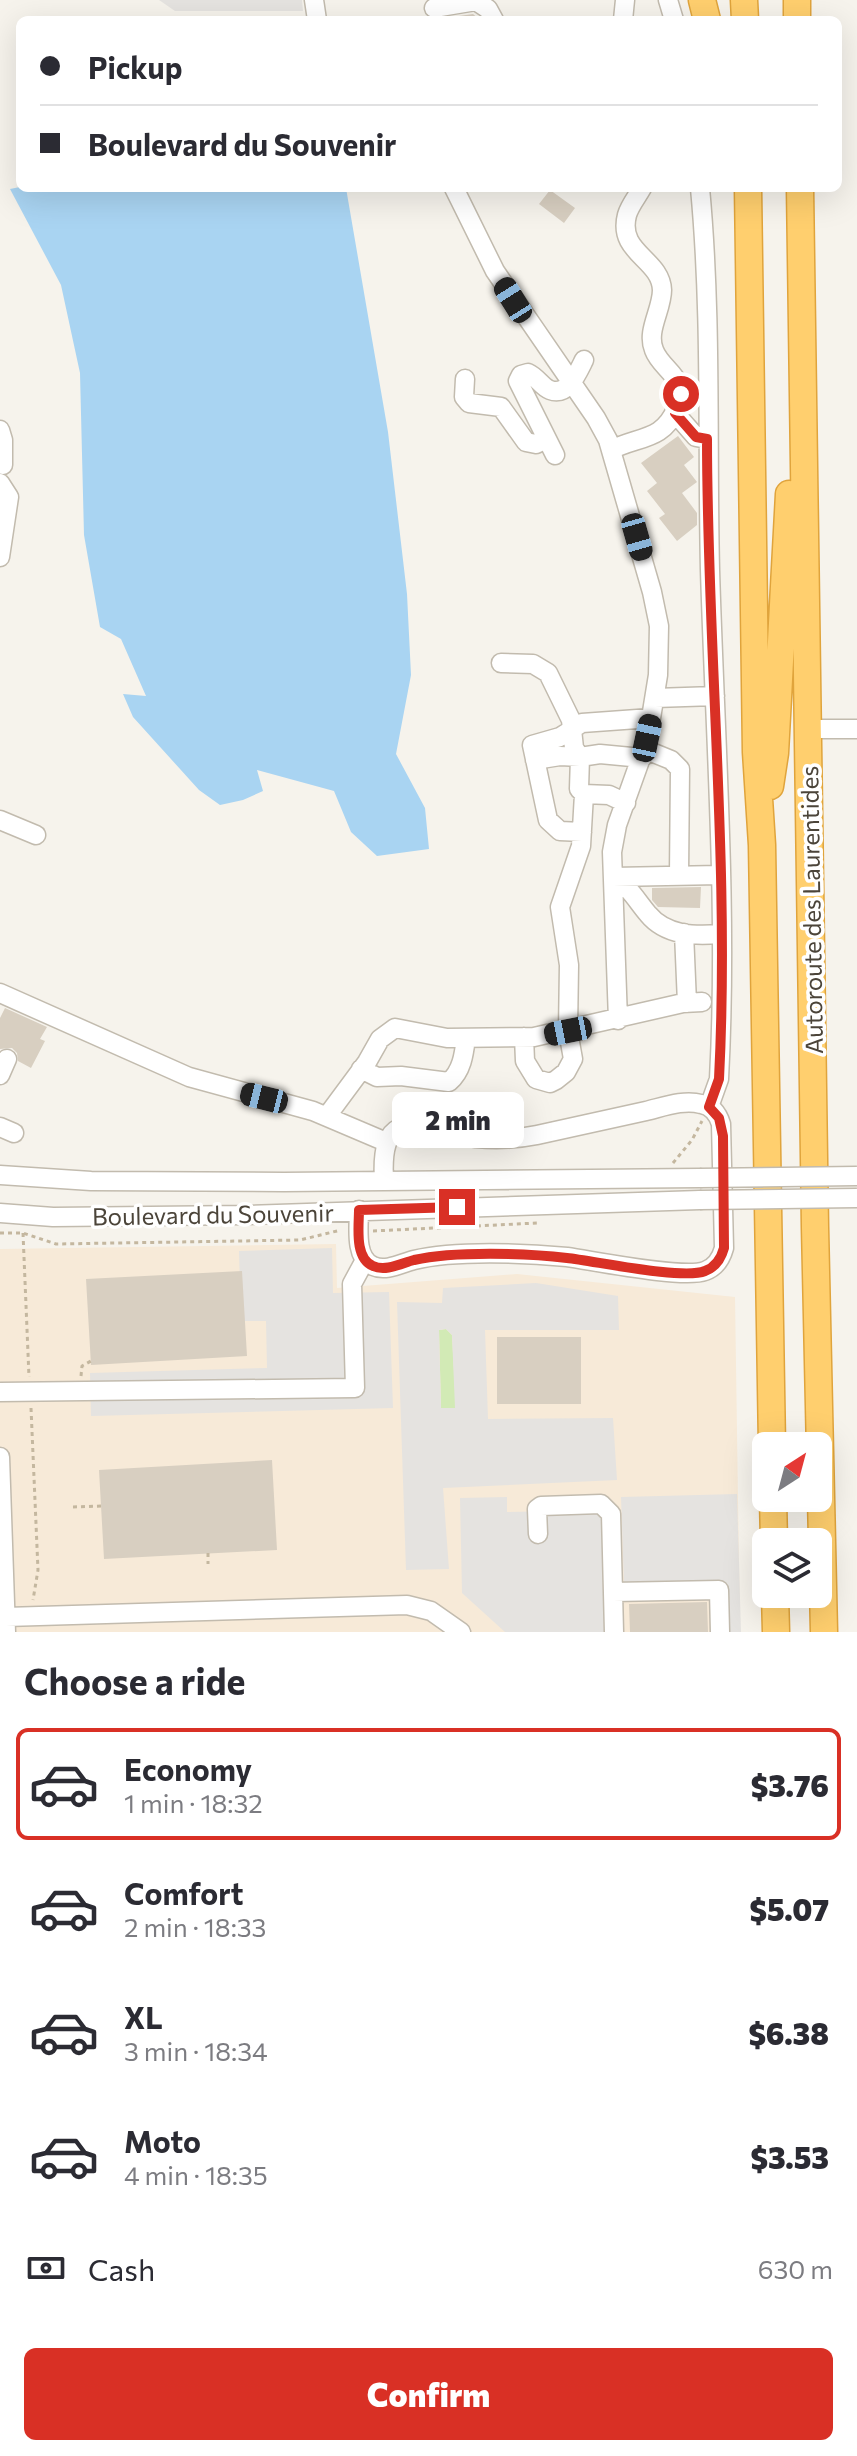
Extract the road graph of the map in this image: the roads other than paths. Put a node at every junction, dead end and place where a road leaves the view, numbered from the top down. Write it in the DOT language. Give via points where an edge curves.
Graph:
graph roads {
  1 [pos="434,9"];
  2 [pos="492,16"];
  3 [pos="456,192"];
  4 [pos="640,192"];
  5 [pos="700,192"];
  6 [pos="734,192"];
  7 [pos="748,192"];
  8 [pos="800,192"];
  9 [pos="750,290"];
  10 [pos="802,299"];
  11 [pos="584,360"];
  12 [pos="465,379"];
  13 [pos="572,383"];
  14 [pos="675,413"];
  15 [pos="0,430"];
  16 [pos="707,439"];
  17 [pos="611,450"];
  18 [pos="1,474"];
  19 [pos="0,557"];
  20 [pos="501,663"];
  21 [pos="715,696"];
  22 [pos="655,698"];
  23 [pos="651,718"];
  24 [pos="572,728"];
  25 [pos="808,729"];
  26 [pos="857,729"];
  27 [pos="643,754"];
  28 [pos="580,757"];
  29 [pos="535,760"];
  30 [pos="584,794"];
  31 [pos="626,803"];
  32 [pos="0,820"];
  33 [pos="582,832"];
  34 [pos="36,835"];
  35 [pos="762,845"];
  36 [pos="679,875"];
  37 [pos="720,875"];
  38 [pos="613,877"];
  39 [pos="684,933"];
  40 [pos="720,934"];
  41 [pos="0,993"];
  42 [pos="618,1020"];
  43 [pos="568,1031"];
  44 [pos="524,1037"];
  45 [pos="466,1038"];
  46 [pos="361,1069"];
  47 [pos="709,1107"];
  48 [pos="327,1116"];
  49 [pos="386,1142"];
  50 [pos="0,1175"];
  51 [pos="857,1176"];
  52 [pos="384,1180"];
  53 [pos="857,1198"];
  54 [pos="359,1210"];
  55 [pos="0,1213"];
  56 [pos="365,1260"];
  57 [pos="0,1392"];
  58 [pos="772,1432"];
  59 [pos="0,1457"];
  60 [pos="538,1534"];
  61 [pos="613,1592"];
  62 [pos="775,1608"];
  63 [pos="6,1625"];
  64 [pos="461,1632"];
  65 [pos="614,1632"];
  66 [pos="720,1632"];
  67 [pos="776,1632"];
  68 [pos="824,1632"];
  1 -- 2 [label="street" via="476,1"];
  3 -- 13 [label="street" via="495,271"];
  4 -- 14 [label="street" via="625,226 633,248 656,272 662,287 652,343 681,388"];
  5 -- 16 [label="street"];
  6 -- 9 [label="highway"];
  7 -- 9 [label="highway"];
  8 -- 10 [label="highway, Autoroute des Laurentides"];
  9 -- 35 [label="highway"];
  10 -- 25 [label="highway, Autoroute des Laurentides"];
  10 -- 35 [label="highway" via="775,753"];
  11 -- 13 [label="street"];
  12 -- 13 [label="street" via="469,403 501,407 526,442 550,447 518,385 519,377 533,375 555,391"];
  13 -- 17 [label="street"];
  14 -- 16 [label="street" via="696,437"];
  14 -- 17 [label="street" via="659,433"];
  15 -- 18 [label="street"];
  16 -- 21 [label="street"];
  17 -- 22 [label="street" via="656,608"];
  18 -- 19 [label="street" via="9,497"];
  20 -- 24 [label="street" via="526,662 544,669"];
  21 -- 22 [label="street"];
  21 -- 37 [label="street"];
  22 -- 23 [label="street"];
  23 -- 24 [label="street"];
  23 -- 27 [label="street"];
  24 -- 28 [label="street"];
  24 -- 29 [label="street" via="532,745"];
  25 -- 26 [label="street"];
  25 -- 68 [label="highway, Autoroute des Laurentides"];
  27 -- 28 [label="street"];
  27 -- 31 [label="street"];
  27 -- 36 [label="street" via="671,760 680,769"];
  28 -- 29 [label="street"];
  28 -- 30 [label="street" via="579,789"];
  29 -- 33 [label="street" via="548,820 560,831"];
  30 -- 31 [label="street" via="609,795"];
  30 -- 33 [label="street"];
  31 -- 38 [label="street" via="614,840"];
  32 -- 34 [label="street"];
  33 -- 43 [label="street" via="560,907 569,965"];
  35 -- 58 [label="highway"];
  36 -- 37 [label="street"];
  36 -- 38 [label="street"];
  37 -- 40 [label="street"];
  38 -- 39 [label="street" via="656,922"];
  38 -- 42 [label="street"];
  39 -- 40 [label="street"];
  39 -- 42 [label="street" via="695,1002"];
  40 -- 47 [label="street" via="719,1079"];
  41 -- 48 [label="street" via="189,1077"];
  42 -- 43 [label="street"];
  43 -- 44 [label="street"];
  43 -- 44 [label="street" via="571,1065 550,1083 530,1072"];
  44 -- 45 [label="street"];
  45 -- 46 [label="street" via="395,1028 380,1039"];
  45 -- 46 [label="street" via="461,1065 449,1082 377,1077"];
  46 -- 48 [label="street"];
  47 -- 49 [label="street" via="673,1105 506,1139 410,1125"];
  47 -- 56 [label="street" via="719,1118 723,1136 725,1239 719,1261 706,1271 690,1274 534,1255 436,1257 380,1268"];
  48 -- 49 [label="street"];
  49 -- 52 [label="street"];
  50 -- 52 [label="street, Boulevard du Souvenir" via="135,1181"];
  51 -- 52 [label="street, Boulevard du Souvenir, bridge"];
  53 -- 54 [label="street, Boulevard du Souvenir, bridge"];
  54 -- 55 [label="street, Boulevard du Souvenir" via="68,1217"];
  54 -- 56 [label="street"];
  56 -- 57 [label="street" via="352,1284 355,1388"];
  59 -- 63 [label="street"];
  60 -- 61 [label="street" via="541,1506 601,1504 611,1514"];
  61 -- 65 [label="street"];
  61 -- 66 [label="street" via="719,1590"];
  62 -- 67 [label="highway"];
  63 -- 64 [label="street" via="407,1605 431,1611"];
}
